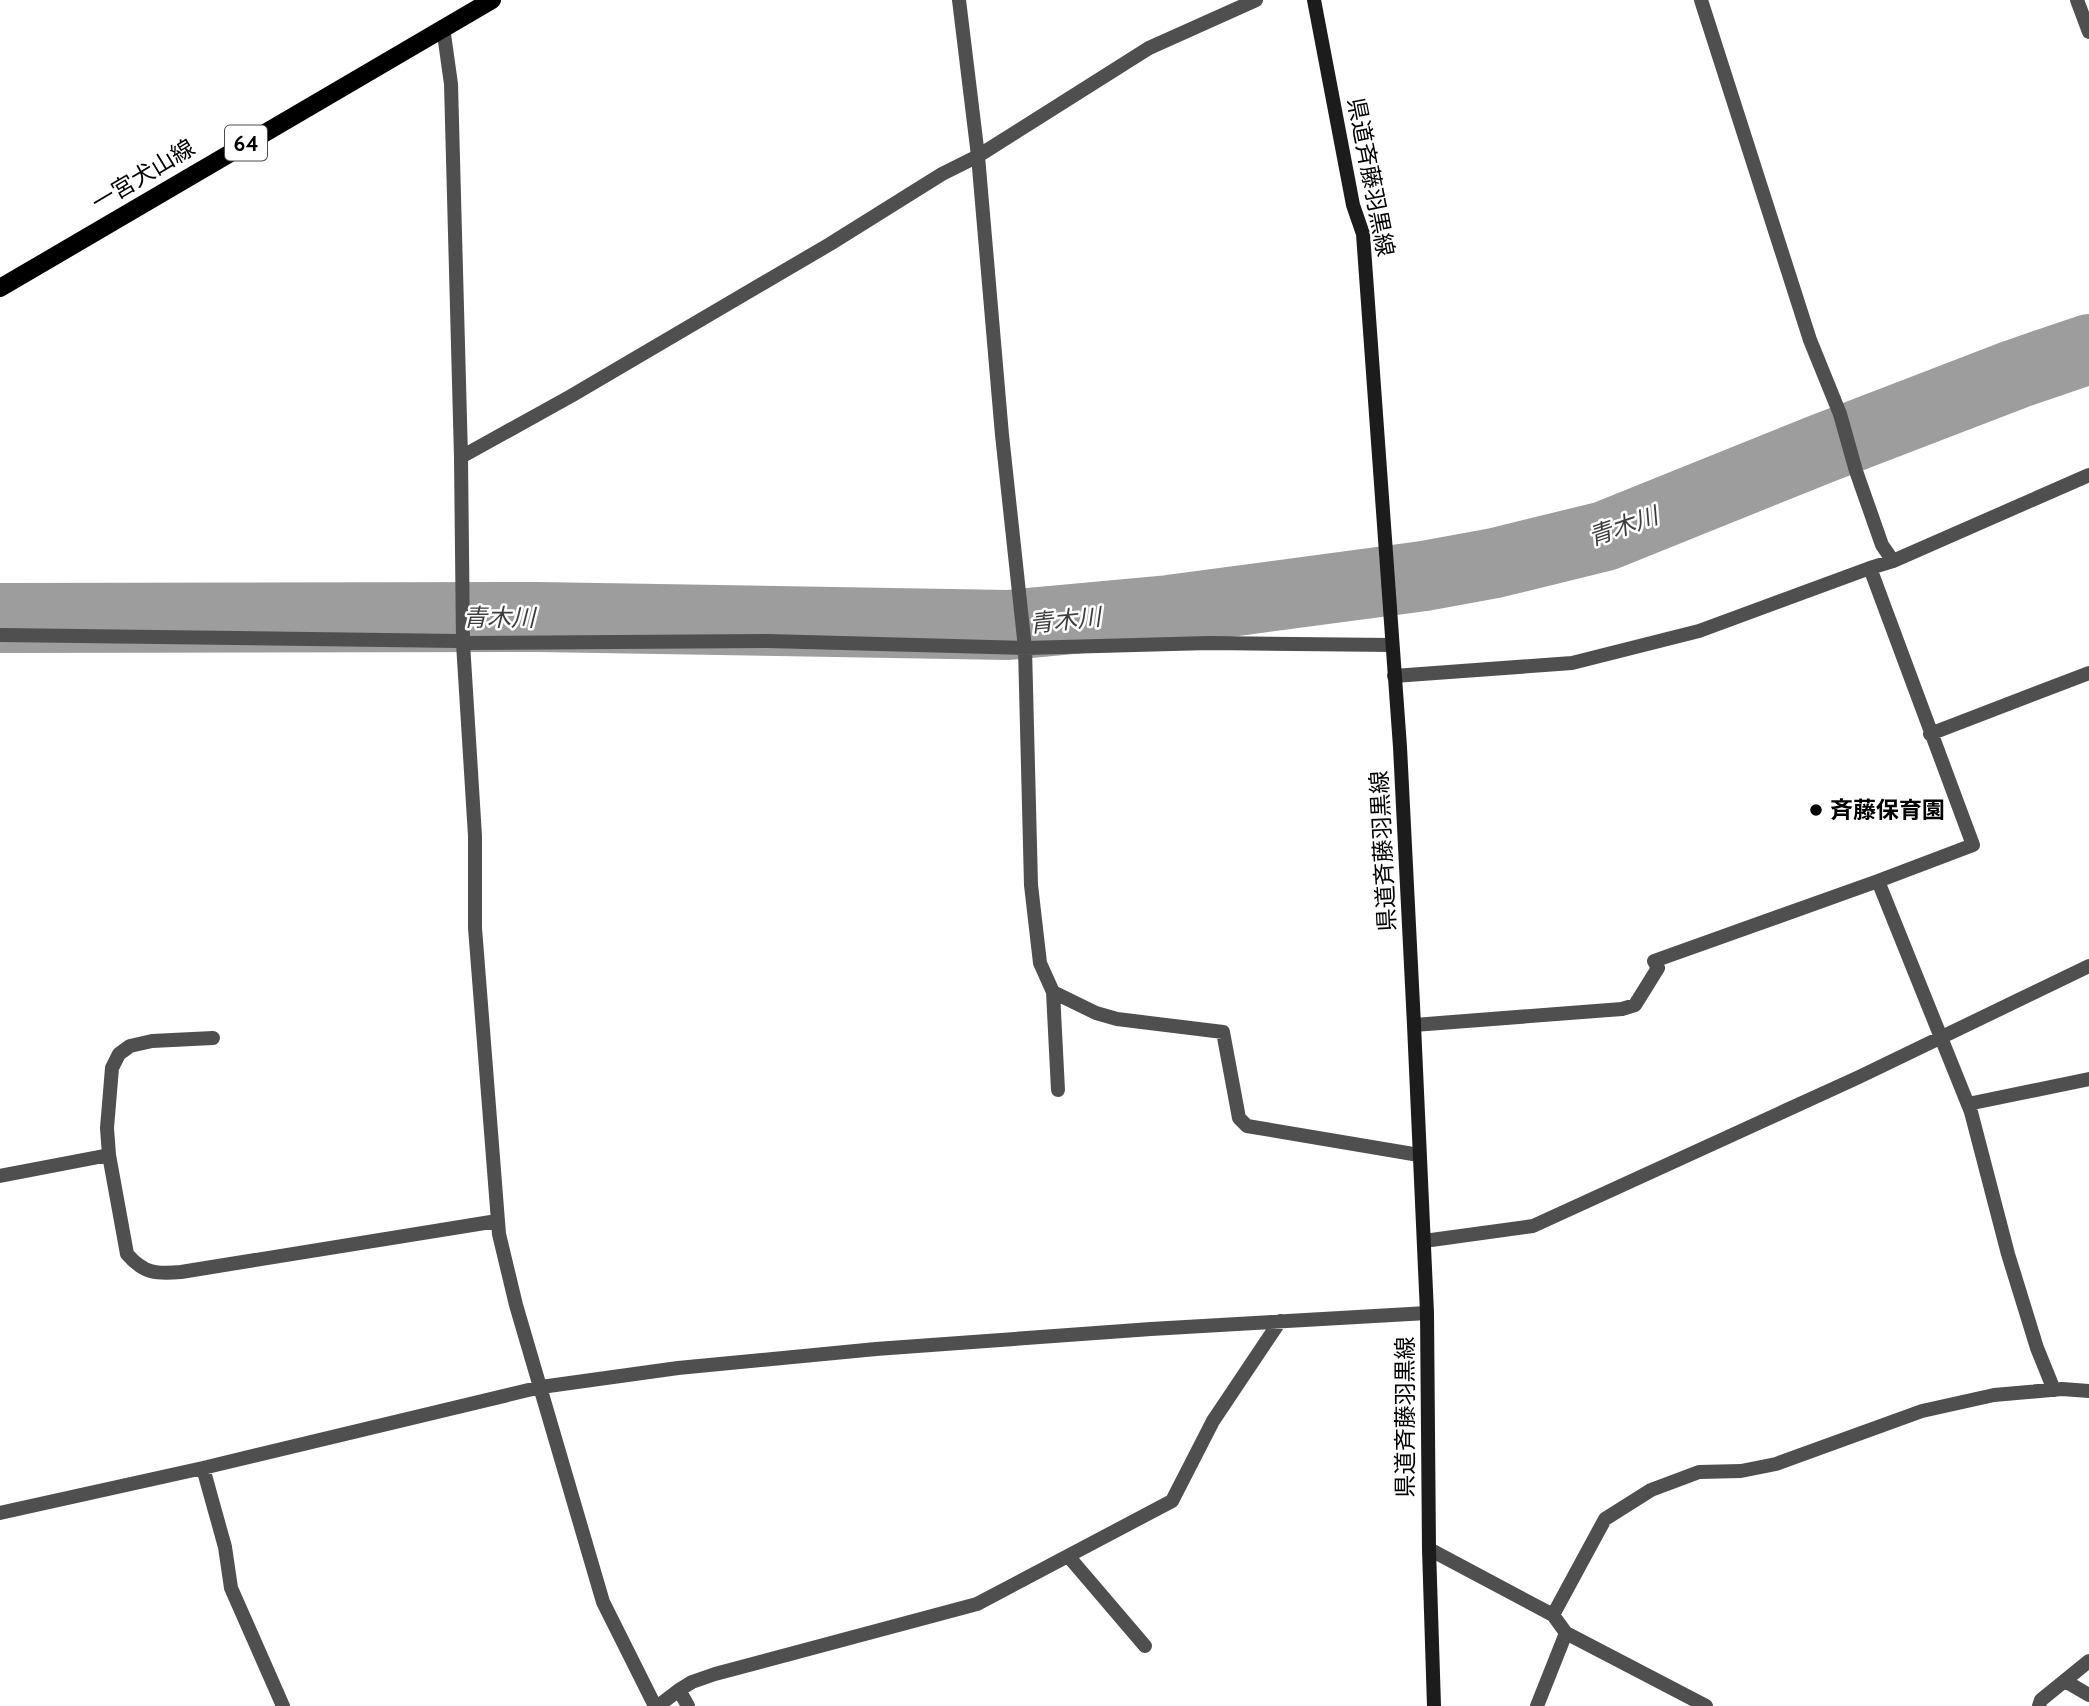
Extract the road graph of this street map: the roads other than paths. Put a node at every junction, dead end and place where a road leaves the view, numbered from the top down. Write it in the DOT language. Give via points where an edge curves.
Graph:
graph roads {
  1 [pos="492,0"];
  2 [pos="959,0"];
  3 [pos="1256,0"];
  4 [pos="1314,0"];
  5 [pos="1701,0"];
  6 [pos="2077,0"];
  7 [pos="443,27"];
  8 [pos="2089,32"];
  9 [pos="978,156"];
  10 [pos="0,288"];
  11 [pos="461,457"];
  12 [pos="2089,475"];
  13 [pos="1893,561"];
  14 [pos="1870,568"];
  15 [pos="0,635"];
  16 [pos="463,643"];
  17 [pos="1392,645"];
  18 [pos="1025,648"];
  19 [pos="2089,673"];
  20 [pos="1394,676"];
  21 [pos="1930,734"];
  22 [pos="1878,881"];
  23 [pos="2089,966"];
  24 [pos="1054,992"];
  25 [pos="1414,1025"];
  26 [pos="1940,1036"];
  27 [pos="213,1038"];
  28 [pos="2089,1079"];
  29 [pos="1058,1090"];
  30 [pos="1968,1104"];
  31 [pos="110,1155"];
  32 [pos="1419,1155"];
  33 [pos="0,1176"];
  34 [pos="497,1221"];
  35 [pos="1424,1241"];
  36 [pos="1427,1313"];
  37 [pos="1280,1321"];
  38 [pos="541,1387"];
  39 [pos="2053,1390"];
  40 [pos="2089,1391"];
  41 [pos="203,1468"];
  42 [pos="0,1513"];
  43 [pos="1429,1549"];
  44 [pos="1069,1557"];
  45 [pos="1552,1615"];
  46 [pos="1566,1633"];
  47 [pos="1146,1646"];
  48 [pos="2089,1661"];
  49 [pos="2064,1681"];
  50 [pos="679,1690"];
  51 [pos="2089,1695"];
  52 [pos="283,1706"];
  53 [pos="657,1706"];
  54 [pos="688,1706"];
  55 [pos="1434,1706"];
  56 [pos="1536,1706"];
  57 [pos="1706,1706"];
  58 [pos="2039,1706"];
  1 -- 7 [label="main road, 一宮犬山線 / 64"];
  2 -- 9 [label="street"];
  3 -- 9 [label="street" via="1149,48"];
  4 -- 17 [label="main road, 県道斉藤羽黒線" via="1353,205 1363,234"];
  5 -- 13 [label="street" via="1810,340 1840,414 1882,545"];
  6 -- 8 [label="street"];
  7 -- 10 [label="main road, 一宮犬山線 / 64"];
  7 -- 11 [label="street" via="451,84"];
  9 -- 11 [label="street"];
  9 -- 18 [label="street"];
  11 -- 16 [label="street"];
  12 -- 13 [label="street"];
  13 -- 14 [label="street"];
  14 -- 20 [label="street" via="1699,631 1572,663"];
  14 -- 21 [label="street"];
  15 -- 16 [label="street"];
  16 -- 18 [label="street" via="768,641"];
  16 -- 34 [label="street" via="475,836 475,928"];
  17 -- 18 [label="street"];
  17 -- 20 [label="main road, 県道斉藤羽黒線"];
  18 -- 24 [label="street" via="1031,885 1040,962"];
  19 -- 21 [label="street"];
  20 -- 25 [label="main road, 県道斉藤羽黒線"];
  21 -- 22 [label="street" via="1973,845"];
  22 -- 25 [label="street" via="1654,961 1658,968 1635,1005"];
  22 -- 26 [label="street"];
  23 -- 26 [label="street"];
  24 -- 29 [label="street"];
  24 -- 32 [label="street" via="1117,1019 1223,1032 1239,1118 1247,1126"];
  25 -- 32 [label="main road, 県道斉藤羽黒線"];
  26 -- 30 [label="street"];
  26 -- 35 [label="street" via="1533,1226"];
  27 -- 31 [label="street" via="152,1041 119,1054 109,1099"];
  28 -- 30 [label="street"];
  30 -- 39 [label="street" via="2008,1254"];
  31 -- 33 [label="street"];
  31 -- 34 [label="street" via="127,1254 136,1265 156,1274"];
  32 -- 35 [label="main road, 県道斉藤羽黒線"];
  34 -- 38 [label="street"];
  35 -- 36 [label="main road, 県道斉藤羽黒線"];
  36 -- 37 [label="street"];
  36 -- 43 [label="main road, 県道斉藤羽黒線"];
  37 -- 38 [label="street" via="876,1349"];
  37 -- 44 [label="street" via="1213,1421 1172,1501"];
  38 -- 41 [label="street"];
  38 -- 53 [label="street" via="603,1602"];
  39 -- 40 [label="street"];
  39 -- 45 [label="street" via="1994,1395 1922,1411 1776,1464 1699,1472 1651,1490 1605,1519"];
  41 -- 42 [label="street"];
  41 -- 52 [label="street" via="231,1588"];
  43 -- 45 [label="street"];
  43 -- 55 [label="main road, 県道斉藤羽黒線"];
  44 -- 47 [label="street"];
  44 -- 50 [label="street" via="977,1604 715,1674"];
  45 -- 46 [label="street"];
  46 -- 56 [label="street"];
  46 -- 57 [label="street"];
  48 -- 49 [label="street"];
  49 -- 51 [label="street"];
  49 -- 58 [label="street"];
  50 -- 53 [label="street"];
  50 -- 54 [label="street"];
}
